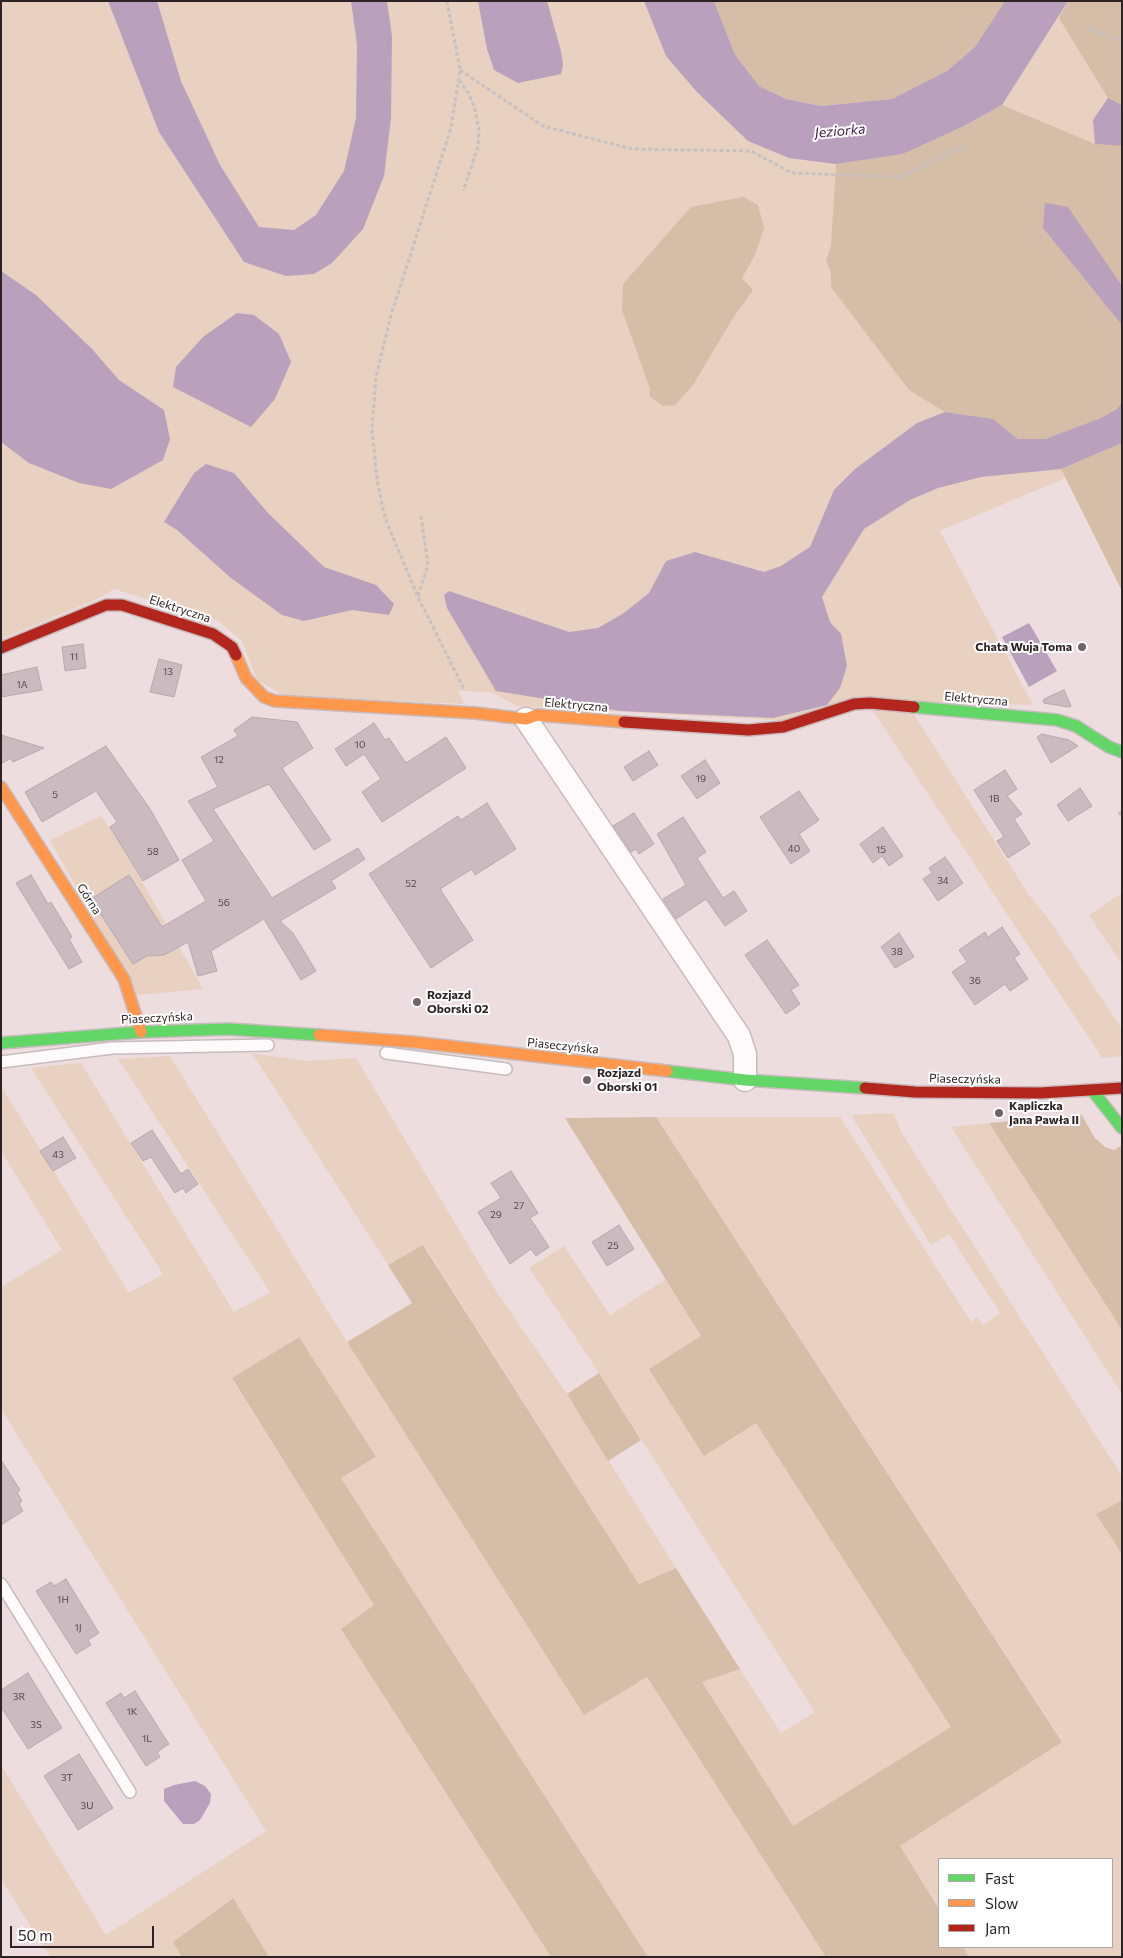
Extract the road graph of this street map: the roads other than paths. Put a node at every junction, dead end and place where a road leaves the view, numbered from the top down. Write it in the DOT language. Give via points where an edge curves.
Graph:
graph roads {
  1 [pos="1,648"];
  2 [pos="526,719"];
  3 [pos="1122,752"];
  4 [pos="1,787"];
  5 [pos="141,1032"];
  6 [pos="1,1043"];
  7 [pos="276,1045"];
  8 [pos="331,1048"];
  9 [pos="1,1062"];
  10 [pos="506,1069"];
  11 [pos="746,1080"];
  12 [pos="1122,1088"];
  13 [pos="1092,1090"];
  14 [pos="1122,1128"];
  15 [pos="1,1584"];
  16 [pos="130,1792"];
  1 -- 2 [label="street, Elektryczna" via="106,605 122,605 213,634 232,647 246,678 264,696 275,701"];
  2 -- 3 [label="street, Elektryczna" via="537,715 768,730 870,702 1057,720 1076,726"];
  2 -- 11 [label="street" via="739,1036 745,1054"];
  4 -- 5 [label="street, Górna" via="124,979"];
  5 -- 6 [label="street, Piaseczyńska"];
  5 -- 11 [label="street, Piaseczyńska" via="228,1028 288,1031"];
  7 -- 9 [label="lane" via="112,1048"];
  8 -- 10 [label="lane"];
  11 -- 13 [label="street, Piaseczyńska" via="984,1094"];
  12 -- 13 [label="street, Piaseczyńska"];
  13 -- 14 [label="street"];
  15 -- 16 [label="lane"];
}
